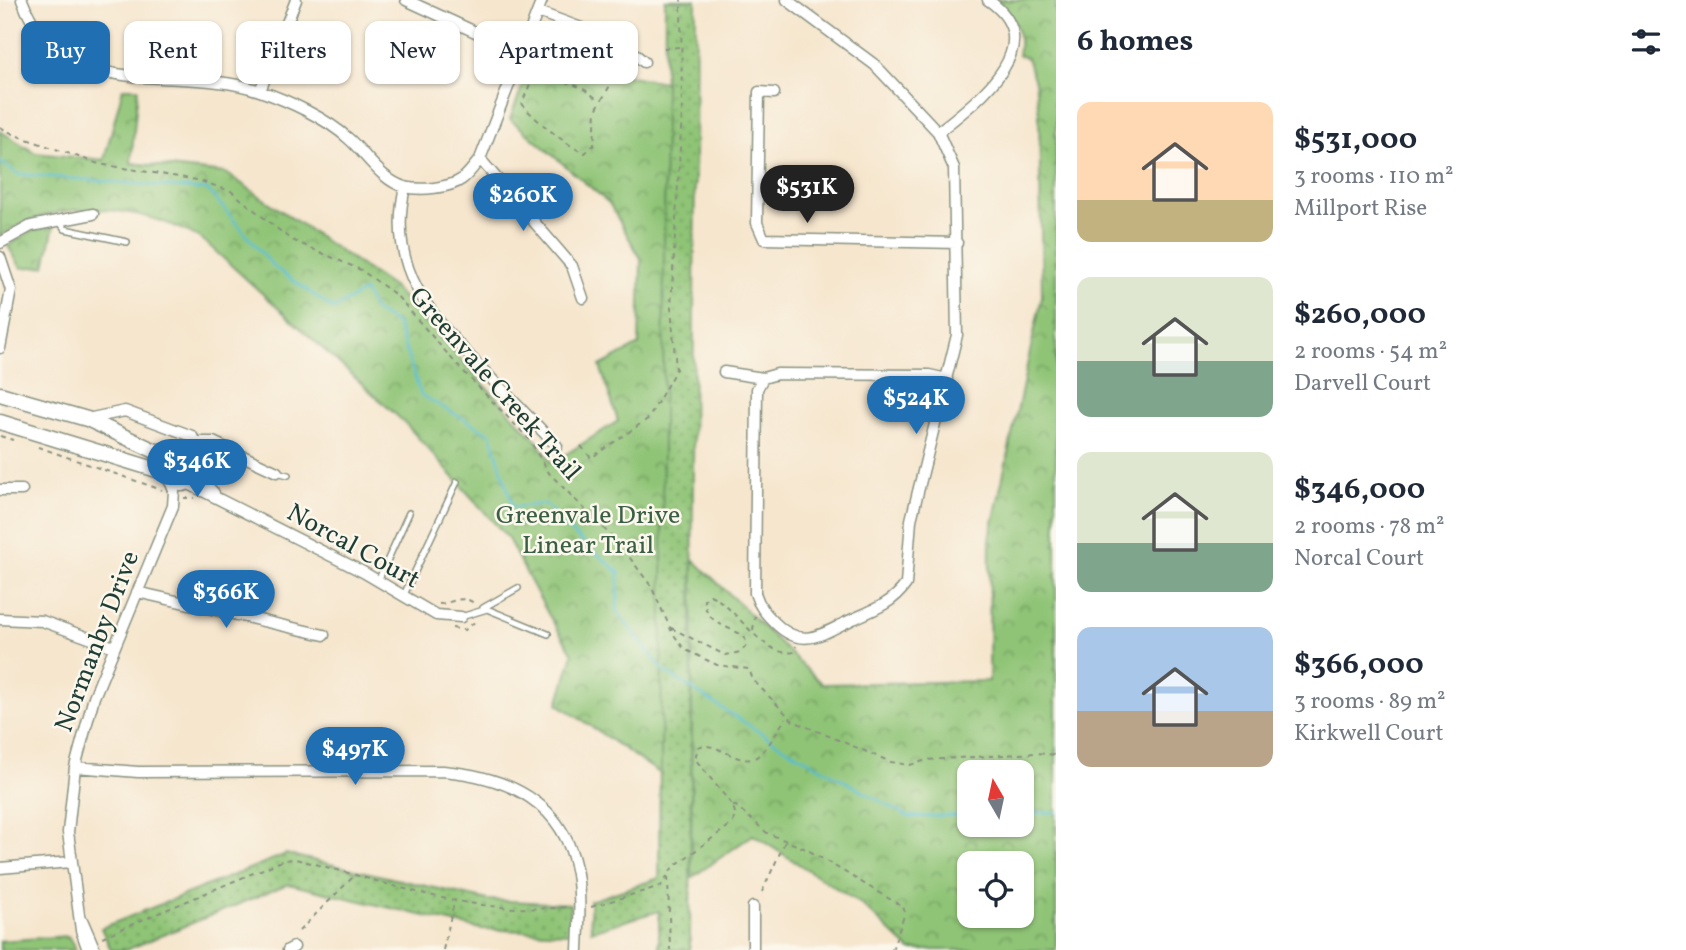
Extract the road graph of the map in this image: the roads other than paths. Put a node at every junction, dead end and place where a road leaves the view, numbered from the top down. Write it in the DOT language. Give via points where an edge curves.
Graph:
graph roads {
  1 [pos="22,0"];
  2 [pos="296,0"];
  3 [pos="406,0"];
  4 [pos="542,0"];
  5 [pos="787,0"];
  6 [pos="988,0"];
  7 [pos="538,12"];
  8 [pos="535,21"];
  9 [pos="474,31"];
  10 [pos="644,62"];
  11 [pos="511,84"];
  12 [pos="260,91"];
  13 [pos="774,93"];
  14 [pos="938,132"];
  15 [pos="481,159"];
  16 [pos="405,187"];
  17 [pos="93,214"];
  18 [pos="58,219"];
  19 [pos="127,242"];
  20 [pos="0,243"];
  21 [pos="957,243"];
  22 [pos="0,257"];
  23 [pos="583,298"];
  24 [pos="0,348"];
  25 [pos="724,372"];
  26 [pos="763,378"];
  27 [pos="947,379"];
  28 [pos="0,394"];
  29 [pos="86,419"];
  30 [pos="0,422"];
  31 [pos="197,442"];
  32 [pos="558,446"];
  33 [pos="283,473"];
  34 [pos="167,475"];
  35 [pos="186,482"];
  36 [pos="457,482"];
  37 [pos="0,490"];
  38 [pos="22,490"];
  39 [pos="409,513"];
  40 [pos="378,581"];
  41 [pos="518,588"];
  42 [pos="137,592"];
  43 [pos="403,597"];
  44 [pos="481,609"];
  45 [pos="461,617"];
  46 [pos="0,619"];
  47 [pos="548,634"];
  48 [pos="324,635"];
  49 [pos="114,647"];
  50 [pos="75,767"];
  51 [pos="71,862"];
  52 [pos="0,868"];
  53 [pos="753,907"];
  54 [pos="81,919"];
  55 [pos="95,945"];
  56 [pos="88,950"];
  57 [pos="578,950"];
  58 [pos="753,950"];
  1 -- 12 [label="street" via="43,39 65,58 95,72 213,81"];
  2 -- 12 [label="street"];
  3 -- 9 [label="street"];
  4 -- 7 [label="street"];
  5 -- 14 [label="street" via="876,65"];
  6 -- 14 [label="street" via="1006,16 1013,51 1000,76"];
  7 -- 8 [label="street"];
  7 -- 10 [label="street" via="622,43"];
  11 -- 15 [label="street"];
  12 -- 16 [label="street" via="326,122"];
  13 -- 21 [label="street" via="755,91 757,223 764,239"];
  14 -- 21 [label="street" via="954,168"];
  15 -- 16 [label="street" via="462,180 433,188"];
  15 -- 23 [label="street" via="572,266"];
  16 -- 32 [label="street" via="399,213 405,262 417,292 436,322"];
  17 -- 18 [label="street"];
  18 -- 19 [label="lane" via="65,229"];
  18 -- 20 [label="street" via="31,226"];
  21 -- 27 [label="street" via="959,321"];
  22 -- 24 [label="street" via="11,290"];
  25 -- 26 [label="street"];
  26 -- 27 [label="street" via="776,374"];
  26 -- 27 [label="street" via="757,389 755,593 760,608 787,634 800,639 886,604 906,584 911,520"];
  28 -- 29 [label="street"];
  29 -- 31 [label="street" via="125,411 192,436"];
  29 -- 35 [label="street" via="153,450"];
  30 -- 34 [label="street"];
  31 -- 33 [label="street" via="213,442"];
  31 -- 35 [label="street"];
  34 -- 35 [label="street" via="175,483"];
  34 -- 35 [label="street" via="169,461"];
  35 -- 40 [label="street, Norcal Court" via="206,486 227,503"];
  35 -- 42 [label="street, Normanby Drive"];
  36 -- 43 [label="lane"];
  37 -- 38 [label="street"];
  39 -- 40 [label="lane"];
  40 -- 43 [label="street, Norcal Court"];
  41 -- 44 [label="lane"];
  42 -- 48 [label="street"];
  42 -- 49 [label="street, Normanby Drive"];
  43 -- 45 [label="street, Norcal Court" via="436,615"];
  44 -- 45 [label="lane"];
  44 -- 47 [label="lane"];
  46 -- 49 [label="street" via="42,621"];
  49 -- 50 [label="street, Normanby Drive" via="94,697"];
  50 -- 51 [label="street, Normanby Drive" via="68,832"];
  50 -- 57 [label="street" via="138,772 443,771 480,774 514,786 543,808 559,829 577,874"];
  51 -- 52 [label="street"];
  51 -- 54 [label="street, Normanby Drive"];
  53 -- 58 [label="street"];
  54 -- 55 [label="street, Normanby Drive"];
  54 -- 56 [label="street, Normanby Drive"];
}
